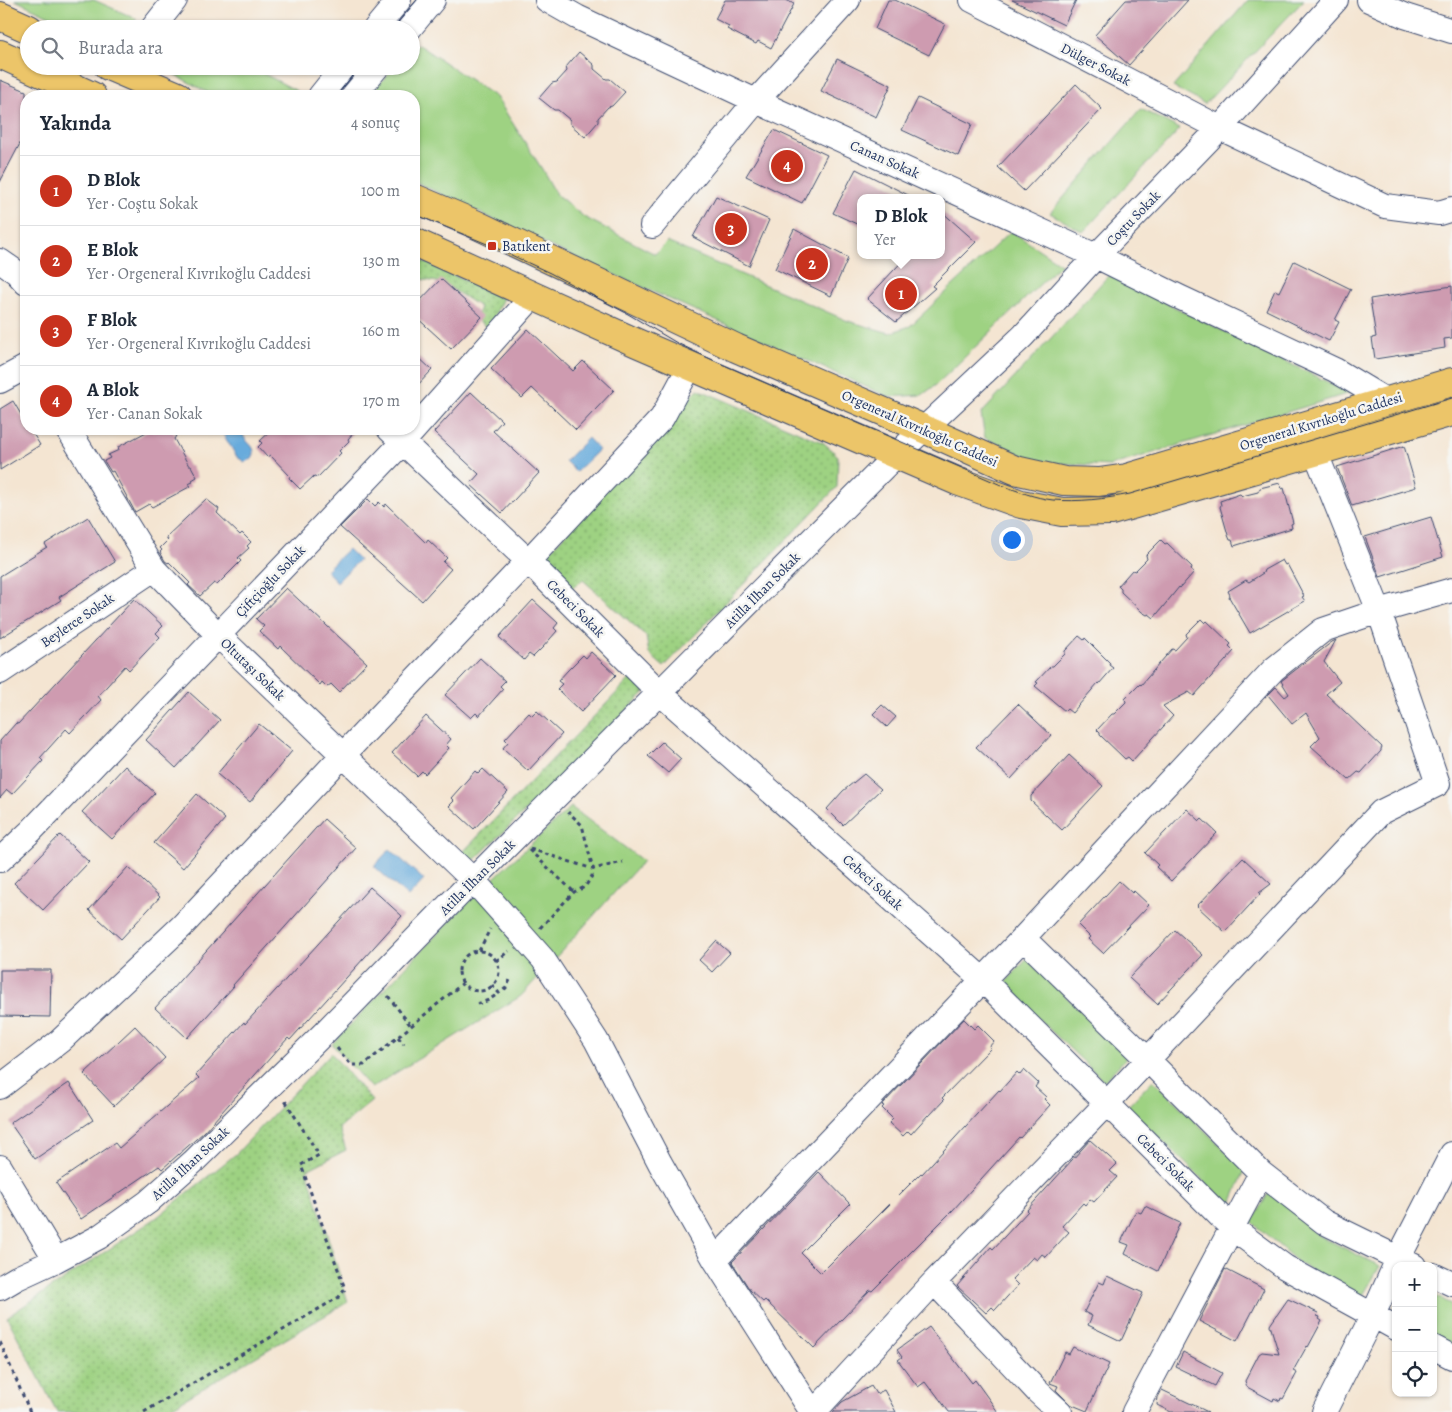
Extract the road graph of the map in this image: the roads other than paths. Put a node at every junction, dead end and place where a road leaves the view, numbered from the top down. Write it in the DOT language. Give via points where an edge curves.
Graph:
graph roads {
  1 [pos="399,0"];
  2 [pos="433,0"];
  3 [pos="547,0"];
  4 [pos="848,0"];
  5 [pos="972,0"];
  6 [pos="1336,0"];
  7 [pos="1369,0"];
  8 [pos="165,2"];
  9 [pos="0,16"];
  10 [pos="156,20"];
  11 [pos="382,20"];
  12 [pos="416,20"];
  13 [pos="20,25"];
  14 [pos="1452,31"];
  15 [pos="0,54"];
  16 [pos="20,63"];
  17 [pos="46,75"];
  18 [pos="132,75"];
  19 [pos="337,75"];
  20 [pos="370,75"];
  21 [pos="79,90"];
  22 [pos="165,90"];
  23 [pos="325,90"];
  24 [pos="358,90"];
  25 [pos="756,100"];
  26 [pos="1220,128"];
  27 [pos="420,201"];
  28 [pos="1452,209"];
  29 [pos="652,226"];
  30 [pos="420,245"];
  31 [pos="1096,256"];
  32 [pos="0,261"];
  33 [pos="20,276"];
  34 [pos="534,296"];
  35 [pos="690,366"];
  36 [pos="20,370"];
  37 [pos="0,381"];
  38 [pos="1452,382"];
  39 [pos="1387,401"];
  40 [pos="420,411"];
  41 [pos="1452,412"];
  42 [pos="924,429"];
  43 [pos="72,435"];
  44 [pos="396,435"];
  45 [pos="1316,451"];
  46 [pos="896,455"];
  47 [pos="528,561"];
  48 [pos="154,569"];
  49 [pos="1452,590"];
  50 [pos="1379,611"];
  51 [pos="218,635"];
  52 [pos="0,672"];
  53 [pos="660,693"];
  54 [pos="342,755"];
  55 [pos="0,860"];
  56 [pos="473,880"];
  57 [pos="1023,938"];
  58 [pos="982,980"];
  59 [pos="1148,1060"];
  60 [pos="0,1087"];
  61 [pos="1106,1104"];
  62 [pos="1452,1154"];
  63 [pos="0,1167"];
  64 [pos="1261,1173"];
  65 [pos="1232,1228"];
  66 [pos="56,1260"];
  67 [pos="715,1260"];
  68 [pos="1406,1262"];
  69 [pos="1437,1277"];
  70 [pos="934,1282"];
  71 [pos="1452,1284"];
  72 [pos="1392,1285"];
  73 [pos="0,1288"];
  74 [pos="1373,1316"];
  75 [pos="1392,1326"];
  76 [pos="1437,1350"];
  77 [pos="1452,1357"];
  78 [pos="813,1412"];
  79 [pos="1060,1412"];
  80 [pos="1134,1412"];
  81 [pos="1324,1412"];
  1 -- 11 [label="street"];
  2 -- 12 [label="street"];
  3 -- 25 [label="street, Canan Sokak"];
  4 -- 25 [label="street"];
  5 -- 26 [label="street, Dülger Sokak"];
  6 -- 26 [label="street, Coştu Sokak"];
  7 -- 14 [label="street"];
  8 -- 10 [label="street"];
  9 -- 13 [label="main road"];
  15 -- 16 [label="main road"];
  17 -- 21 [label="main road"];
  18 -- 22 [label="main road"];
  19 -- 23 [label="street"];
  20 -- 24 [label="street"];
  25 -- 29 [label="street"];
  25 -- 31 [label="street, Canan Sokak"];
  26 -- 28 [label="street, Dülger Sokak" via="1385,206 1439,214"];
  26 -- 31 [label="street, Coştu Sokak"];
  27 -- 42 [label="main road, Orgeneral Kıvrıkoğlu Caddesi" via="736,348"];
  30 -- 34 [label="main road"];
  31 -- 39 [label="street, Canan Sokak" via="1335,370"];
  31 -- 42 [label="street, Coştu Sokak" via="1022,336"];
  32 -- 33 [label="street"];
  34 -- 35 [label="main road"];
  34 -- 40 [label="street, Çiftçioğlu Sokak"];
  35 -- 46 [label="main road"];
  35 -- 47 [label="street" via="662,418"];
  36 -- 37 [label="street"];
  38 -- 39 [label="main road, Orgeneral Kıvrıkoğlu Caddesi"];
  39 -- 42 [label="main road, Orgeneral Kıvrıkoğlu Caddesi" via="1127,478 1099,482 1064,481 1015,470"];
  41 -- 45 [label="main road"];
  42 -- 46 [label="street, Atilla İlhan Sokak"];
  43 -- 48 [label="street, Oltutaşı Sokak"];
  44 -- 47 [label="street, Cebeci Sokak"];
  44 -- 51 [label="street, Çiftçioğlu Sokak"];
  45 -- 46 [label="main road" via="1112,511 1062,512 1021,504"];
  45 -- 50 [label="street"];
  46 -- 53 [label="street, Atilla İlhan Sokak"];
  47 -- 53 [label="street, Cebeci Sokak"];
  47 -- 54 [label="street"];
  48 -- 51 [label="street, Oltutaşı Sokak"];
  48 -- 52 [label="street, Beylerce Sokak"];
  49 -- 50 [label="street"];
  50 -- 57 [label="street" via="1323,630 1274,669"];
  50 -- 59 [label="street" via="1438,784 1381,812"];
  51 -- 54 [label="street, Oltutaşı Sokak"];
  51 -- 55 [label="street, Çiftçioğlu Sokak"];
  53 -- 56 [label="street, Atilla İlhan Sokak"];
  53 -- 58 [label="street, Cebeci Sokak"];
  54 -- 56 [label="street, Oltutaşı Sokak"];
  54 -- 60 [label="street" via="182,926 60,1041"];
  56 -- 66 [label="street, Atilla İlhan Sokak" via="193,1162 148,1202 99,1237"];
  56 -- 67 [label="street, Oltutaşı Sokak" via="542,959 596,1040"];
  57 -- 58 [label="street"];
  57 -- 59 [label="street"];
  58 -- 61 [label="street, Cebeci Sokak"];
  58 -- 67 [label="street"];
  59 -- 61 [label="street"];
  59 -- 64 [label="street"];
  61 -- 65 [label="street, Cebeci Sokak"];
  61 -- 70 [label="street"];
  62 -- 68 [label="street"];
  63 -- 66 [label="street"];
  64 -- 65 [label="street"];
  64 -- 68 [label="street" via="1324,1222"];
  65 -- 74 [label="street, Cebeci Sokak" via="1285,1267"];
  65 -- 80 [label="street"];
  66 -- 73 [label="street, Atilla İlhan Sokak"];
  67 -- 78 [label="street, Oltutaşı Sokak"];
  69 -- 71 [label="street"];
  70 -- 78 [label="street"];
  70 -- 79 [label="street"];
  72 -- 74 [label="street"];
  74 -- 75 [label="street, Cebeci Sokak"];
  74 -- 81 [label="street"];
  76 -- 77 [label="street"];
}
